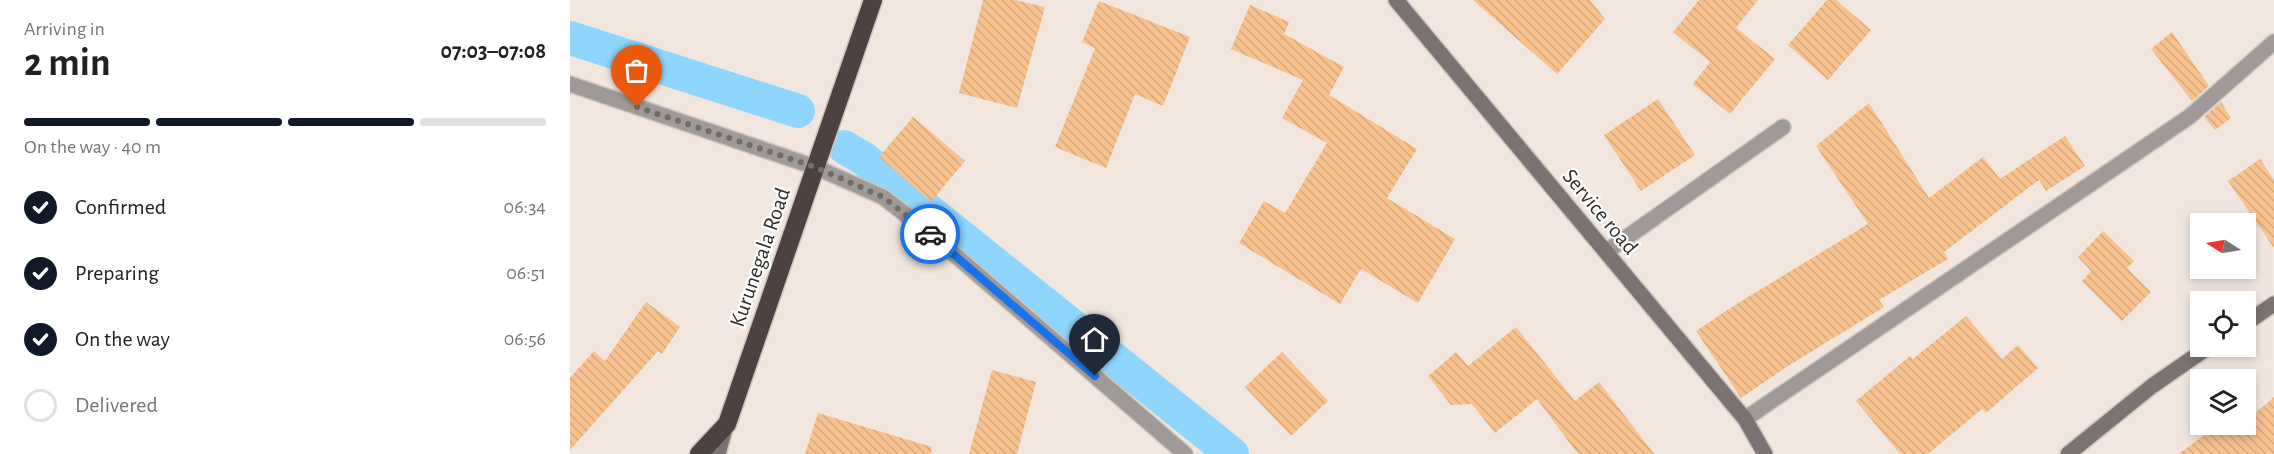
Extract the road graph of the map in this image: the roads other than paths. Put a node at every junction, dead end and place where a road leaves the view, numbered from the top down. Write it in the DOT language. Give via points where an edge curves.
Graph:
graph roads {
  1 [pos="873,0"];
  2 [pos="1396,0"];
  3 [pos="2274,42"];
  4 [pos="570,84"];
  5 [pos="1783,127"];
  6 [pos="815,167"];
  7 [pos="1606,252"];
  8 [pos="2274,304"];
  9 [pos="2256,316"];
  10 [pos="2194,357"];
  11 [pos="1744,418"];
  12 [pos="727,424"];
  13 [pos="699,454"];
  14 [pos="718,454"];
  15 [pos="1185,454"];
  16 [pos="1765,454"];
  17 [pos="2068,454"];
  1 -- 6 [label="highway, Kurunegala Road"];
  2 -- 7 [label="street, Service road"];
  3 -- 11 [label="street" via="2189,117"];
  4 -- 6 [label="street"];
  5 -- 7 [label="street"];
  6 -- 12 [label="highway, Kurunegala Road"];
  6 -- 15 [label="street" via="883,197"];
  7 -- 11 [label="street, Service road"];
  8 -- 9 [label="street"];
  10 -- 17 [label="street" via="2151,386"];
  11 -- 16 [label="street, Service road"];
  12 -- 13 [label="highway, Kurunegala Road"];
  12 -- 14 [label="street"];
}
